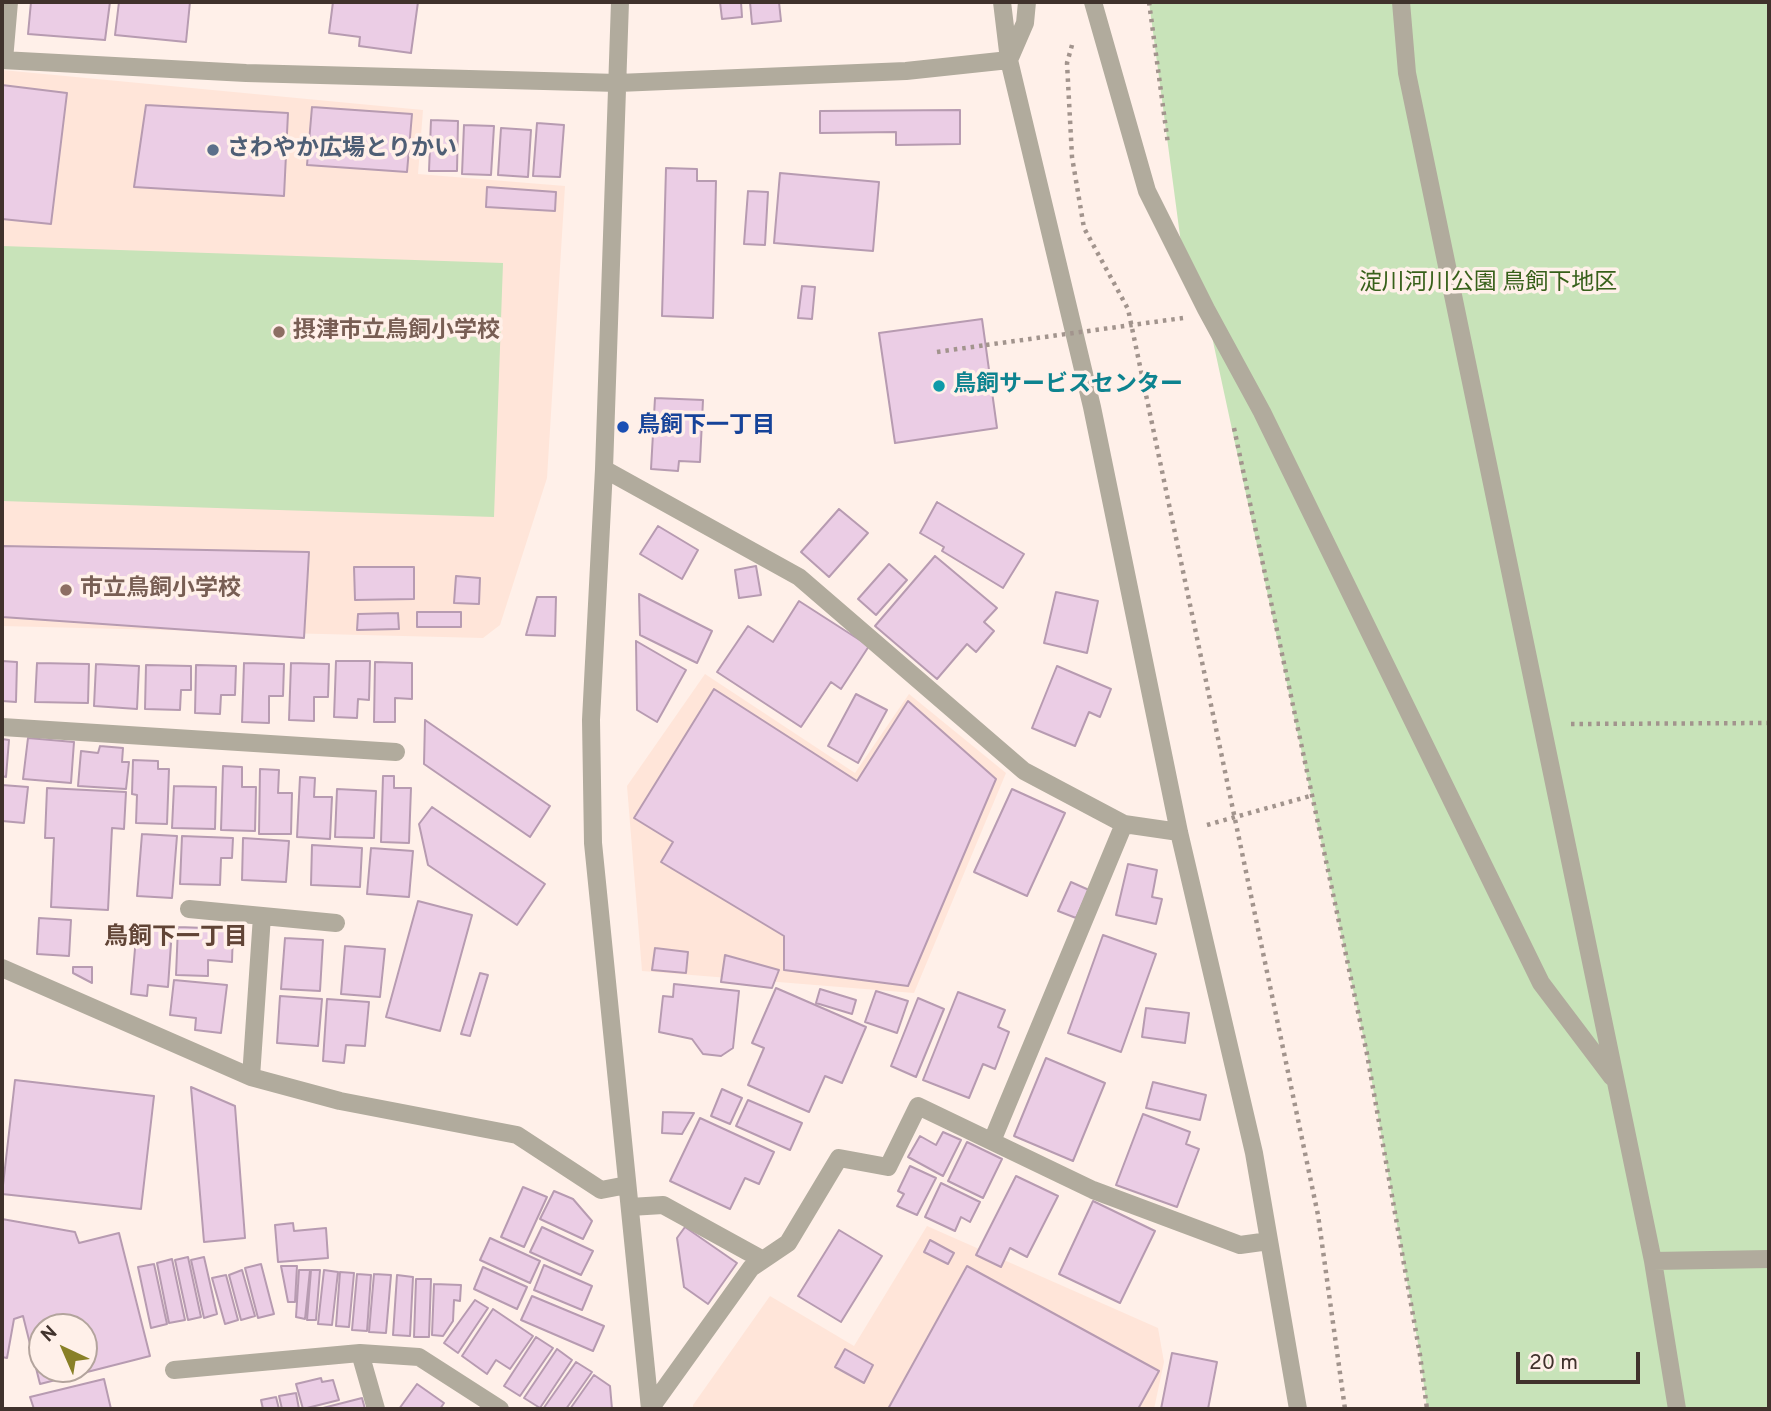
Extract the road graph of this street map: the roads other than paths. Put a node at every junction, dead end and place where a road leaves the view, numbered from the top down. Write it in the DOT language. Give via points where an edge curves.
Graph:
graph roads {
  1 [pos="9,2"];
  2 [pos="620,2"];
  3 [pos="1002,2"];
  4 [pos="1027,2"];
  5 [pos="1093,2"];
  6 [pos="1401,2"];
  7 [pos="3,60"];
  8 [pos="1009,60"];
  9 [pos="618,83"];
  10 [pos="604,469"];
  11 [pos="2,727"];
  12 [pos="396,752"];
  13 [pos="1124,824"];
  14 [pos="1178,832"];
  15 [pos="189,909"];
  16 [pos="261,916"];
  17 [pos="336,923"];
  18 [pos="2,968"];
  19 [pos="251,1077"];
  20 [pos="1616,1082"];
  21 [pos="992,1141"];
  22 [pos="627,1185"];
  23 [pos="630,1207"];
  24 [pos="1269,1241"];
  25 [pos="1769,1259"];
  26 [pos="762,1260"];
  27 [pos="1653,1261"];
  28 [pos="360,1353"];
  29 [pos="174,1370"];
  30 [pos="376,1409"];
  31 [pos="500,1409"];
  32 [pos="650,1409"];
  33 [pos="1298,1409"];
  34 [pos="1677,1409"];
  1 -- 7 [label="street"];
  2 -- 9 [label="street"];
  3 -- 8 [label="street"];
  4 -- 8 [label="street" via="1025,23"];
  5 -- 20 [label="street" via="1147,191 1262,412 1541,983"];
  6 -- 20 [label="street" via="1407,73"];
  7 -- 9 [label="street" via="246,73"];
  8 -- 9 [label="street" via="906,71"];
  8 -- 14 [label="street" via="1092,407"];
  9 -- 10 [label="street"];
  10 -- 13 [label="street" via="799,577 1024,771"];
  10 -- 22 [label="street" via="591,720 593,843"];
  11 -- 12 [label="street"];
  13 -- 14 [label="street"];
  13 -- 21 [label="street"];
  14 -- 24 [label="street" via="1254,1153"];
  15 -- 16 [label="street"];
  16 -- 17 [label="street"];
  16 -- 19 [label="street"];
  18 -- 19 [label="street"];
  19 -- 22 [label="street" via="340,1101 517,1135 601,1190"];
  20 -- 27 [label="street"];
  21 -- 24 [label="street" via="1093,1190 1240,1245"];
  21 -- 26 [label="street" via="918,1106 888,1167 839,1158 788,1243"];
  22 -- 23 [label="street"];
  23 -- 26 [label="street" via="663,1205"];
  23 -- 32 [label="street"];
  24 -- 33 [label="street"];
  25 -- 27 [label="street"];
  26 -- 32 [label="street" via="751,1268"];
  27 -- 34 [label="street"];
  28 -- 29 [label="street"];
  28 -- 30 [label="street"];
  28 -- 31 [label="street" via="419,1357"];
}
